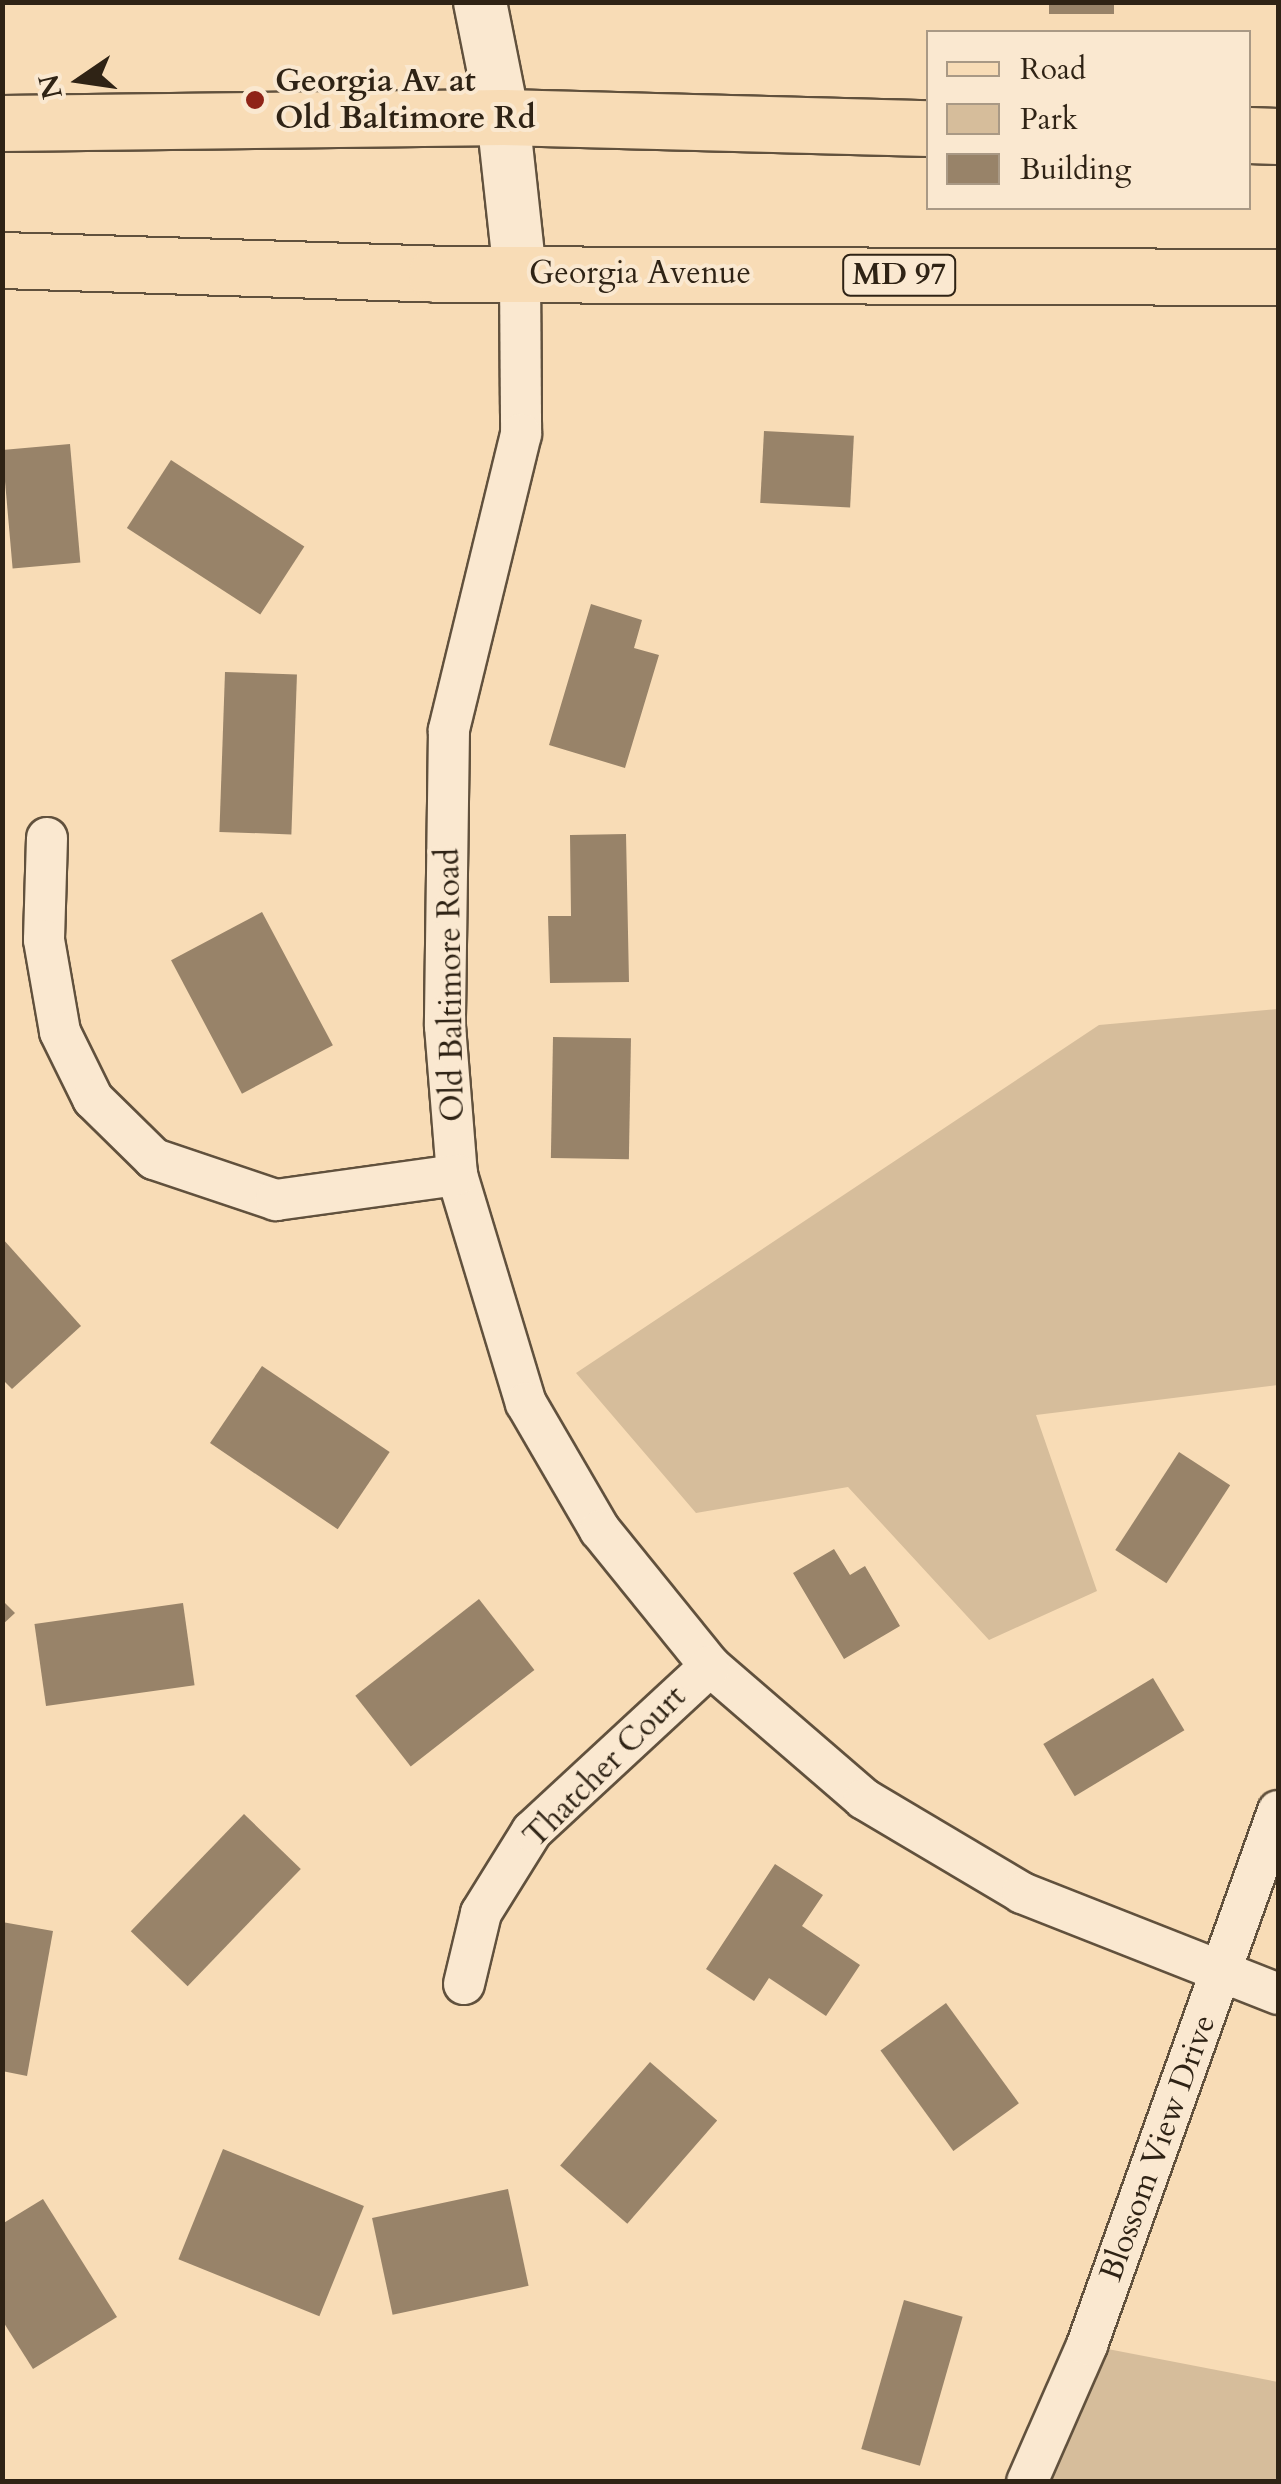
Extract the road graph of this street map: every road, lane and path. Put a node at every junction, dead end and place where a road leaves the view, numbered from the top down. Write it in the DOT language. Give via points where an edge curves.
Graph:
graph roads {
  1 [pos="480,2"];
  2 [pos="503,117"];
  3 [pos="2,123"];
  4 [pos="926,128"];
  5 [pos="1251,136"];
  6 [pos="1278,136"];
  7 [pos="2,260"];
  8 [pos="520,273"];
  9 [pos="1278,278"];
  10 [pos="47,838"];
  11 [pos="456,1176"];
  12 [pos="710,1666"];
  13 [pos="1278,1811"];
  14 [pos="1222,1973"];
  15 [pos="464,1984"];
  16 [pos="1278,1994"];
  17 [pos="1027,2482"];
  1 -- 2 [label="street, Old Baltimore Road"];
  2 -- 3 [label="main road"];
  2 -- 4 [label="main road"];
  2 -- 8 [label="street, Old Baltimore Road"];
  5 -- 6 [label="main road"];
  7 -- 8 [label="main road, Georgia Avenue / MD 97"];
  8 -- 9 [label="main road, Georgia Avenue / MD 97"];
  8 -- 11 [label="street, Old Baltimore Road" via="520,434 449,730 445,1026"];
  10 -- 11 [label="street" via="44,940 60,1032 92,1099 154,1158 276,1200"];
  11 -- 12 [label="street, Old Baltimore Road" via="526,1404 600,1530"];
  12 -- 14 [label="street, Old Baltimore Road" via="864,1799 1022,1893"];
  12 -- 15 [label="street, Thatcher Court" via="532,1831 481,1913"];
  13 -- 14 [label="street, Blossom View Drive"];
  14 -- 16 [label="street, Old Baltimore Road"];
  14 -- 17 [label="street, Blossom View Drive" via="1087,2345"];
}
